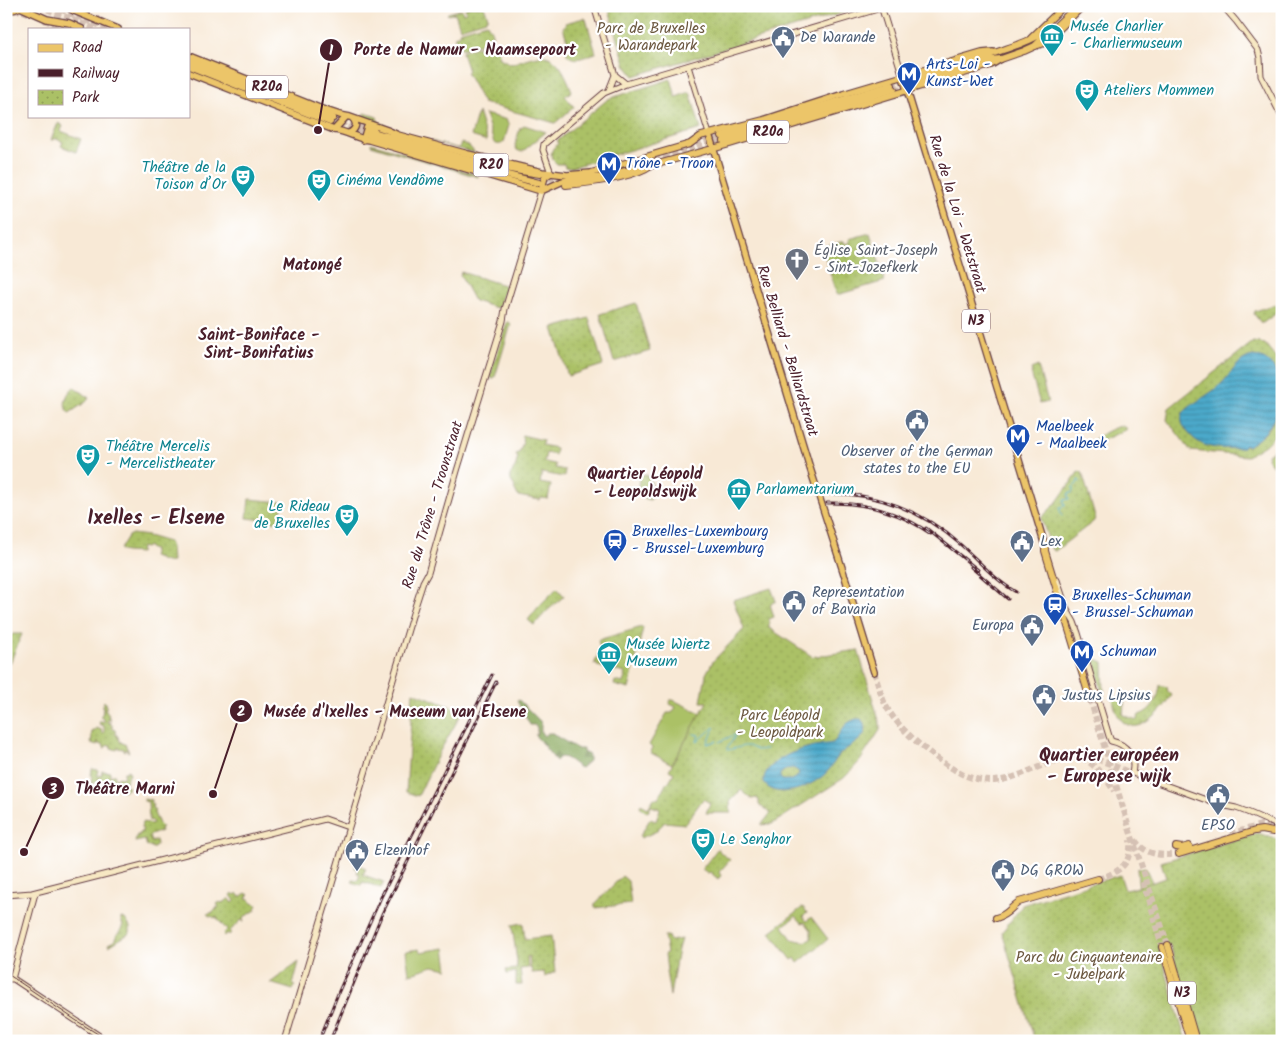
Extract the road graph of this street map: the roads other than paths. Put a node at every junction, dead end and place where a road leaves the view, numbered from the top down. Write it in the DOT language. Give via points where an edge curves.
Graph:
graph roads {
  1 [pos="65,6"];
  2 [pos="594,6"];
  3 [pos="1064,6"];
  4 [pos="1071,6"];
  5 [pos="1077,6"];
  6 [pos="1084,6"];
  7 [pos="1223,6"];
  8 [pos="20,7"];
  9 [pos="881,7"];
  10 [pos="8,12"];
  11 [pos="80,28"];
  12 [pos="115,28"];
  13 [pos="1030,39"];
  14 [pos="1035,46"];
  15 [pos="999,52"];
  16 [pos="190,56"];
  17 [pos="1001,59"];
  18 [pos="190,61"];
  19 [pos="190,66"];
  20 [pos="688,66"];
  21 [pos="228,71"];
  22 [pos="190,72"];
  23 [pos="615,75"];
  24 [pos="903,77"];
  25 [pos="626,84"];
  26 [pos="247,87"];
  27 [pos="267,87"];
  28 [pos="609,90"];
  29 [pos="907,90"];
  30 [pos="817,103"];
  31 [pos="285,110"];
  32 [pos="802,112"];
  33 [pos="783,114"];
  34 [pos="812,114"];
  35 [pos="823,115"];
  36 [pos="349,117"];
  37 [pos="1282,117"];
  38 [pos="332,120"];
  39 [pos="803,121"];
  40 [pos="336,129"];
  41 [pos="350,133"];
  42 [pos="709,134"];
  43 [pos="367,135"];
  44 [pos="398,135"];
  45 [pos="424,142"];
  46 [pos="713,148"];
  47 [pos="468,154"];
  48 [pos="442,155"];
  49 [pos="421,156"];
  50 [pos="651,165"];
  51 [pos="459,168"];
  52 [pos="551,173"];
  53 [pos="566,185"];
  54 [pos="541,191"];
  55 [pos="1045,546"];
  56 [pos="874,672"];
  57 [pos="1090,699"];
  58 [pos="348,827"];
  59 [pos="1282,827"];
  60 [pos="1273,832"];
  61 [pos="1230,834"];
  62 [pos="1098,879"];
  63 [pos="36,892"];
  64 [pos="6,895"];
  65 [pos="996,918"];
  66 [pos="9,978"];
  67 [pos="107,1041"];
  68 [pos="285,1041"];
  69 [pos="1190,1041"];
  70 [pos="1196,1041"];
  1 -- 12 [label="main road"];
  2 -- 23 [label="main road"];
  3 -- 13 [label="main road"];
  4 -- 13 [label="highway" via="1044,32"];
  5 -- 14 [label="highway"];
  6 -- 14 [label="main road" via="1045,42"];
  7 -- 37 [label="main road" via="1258,50 1261,76"];
  8 -- 10 [label="main road"];
  8 -- 11 [label="main road" via="46,19"];
  9 -- 20 [label="main road"];
  9 -- 24 [label="main road, Rue de la Loi - Wetstraat"];
  13 -- 15 [label="highway"];
  14 -- 17 [label="highway"];
  15 -- 17 [label="highway" via="916,80"];
  15 -- 24 [label="main road, R20a" via="982,53"];
  16 -- 21 [label="main road, R20a"];
  17 -- 29 [label="main road, R20a" via="992,65"];
  18 -- 26 [label="highway"];
  19 -- 26 [label="highway"];
  20 -- 25 [label="main road"];
  20 -- 42 [label="main road"];
  21 -- 26 [label="main road"];
  21 -- 27 [label="main road, R20a"];
  22 -- 31 [label="main road, R20a"];
  23 -- 25 [label="main road"];
  23 -- 28 [label="main road"];
  24 -- 29 [label="main road, Rue de la Loi - Wetstraat / N3"];
  24 -- 30 [label="main road, R20a"];
  25 -- 28 [label="main road"];
  26 -- 27 [label="main road"];
  26 -- 31 [label="main road"];
  26 -- 38 [label="highway"];
  27 -- 36 [label="main road, R20a"];
  28 -- 52 [label="main road" via="544,144"];
  29 -- 35 [label="main road, R20a"];
  29 -- 55 [label="main road, Rue de la Loi - Wetstraat / N3"];
  30 -- 32 [label="highway"];
  30 -- 33 [label="main road, R20a"];
  31 -- 40 [label="main road, R20a"];
  32 -- 33 [label="highway"];
  32 -- 34 [label="highway" via="723,138"];
  32 -- 34 [label="highway" via="893,87"];
  33 -- 42 [label="main road, R20a"];
  34 -- 35 [label="highway"];
  34 -- 39 [label="highway"];
  35 -- 39 [label="main road, R20a"];
  36 -- 40 [label="main road"];
  36 -- 41 [label="main road" via="356,126"];
  36 -- 44 [label="main road, R20a"];
  39 -- 46 [label="main road, R20a"];
  40 -- 41 [label="main road"];
  41 -- 43 [label="main road"];
  42 -- 46 [label="main road, Rue Belliard - Belliardstraat"];
  42 -- 52 [label="main road, R20a" via="690,144 591,173"];
  43 -- 44 [label="main road" via="368,127"];
  43 -- 48 [label="highway, R20"];
  43 -- 49 [label="main road" via="369,140"];
  44 -- 45 [label="main road, R20a"];
  45 -- 47 [label="main road, R20a"];
  45 -- 48 [label="main road"];
  46 -- 50 [label="main road, R20a"];
  46 -- 56 [label="main road, Rue Belliard - Belliardstraat"];
  47 -- 48 [label="main road"];
  47 -- 52 [label="main road, R20a"];
  48 -- 48 [label="highway, R20" via="512,170 539,179 501,173"];
  48 -- 49 [label="main road"];
  48 -- 51 [label="main road"];
  49 -- 51 [label="main road"];
  50 -- 53 [label="highway" via="616,177"];
  50 -- 54 [label="main road, R20a" via="601,177 563,181"];
  51 -- 54 [label="main road"];
  52 -- 54 [label="main road" via="545,177"];
  54 -- 58 [label="main road, Rue du Trône - Troonstraat" via="429,570"];
  55 -- 57 [label="highway"];
  55 -- 59 [label="main road, Rue de la Loi - Wetstraat" via="1074,622 1111,741 1124,746 1130,753 1132,773"];
  58 -- 63 [label="main road" via="325,819"];
  58 -- 68 [label="main road, Rue du Trône - Troonstraat"];
  60 -- 61 [label="highway" via="1255,831 1178,850"];
  62 -- 65 [label="highway" via="1019,902 1006,915"];
  63 -- 64 [label="main road"];
  63 -- 66 [label="main road"];
  66 -- 67 [label="main road"];
  69 -- 70 [label="highway, N3" via="1165,946"];
}
